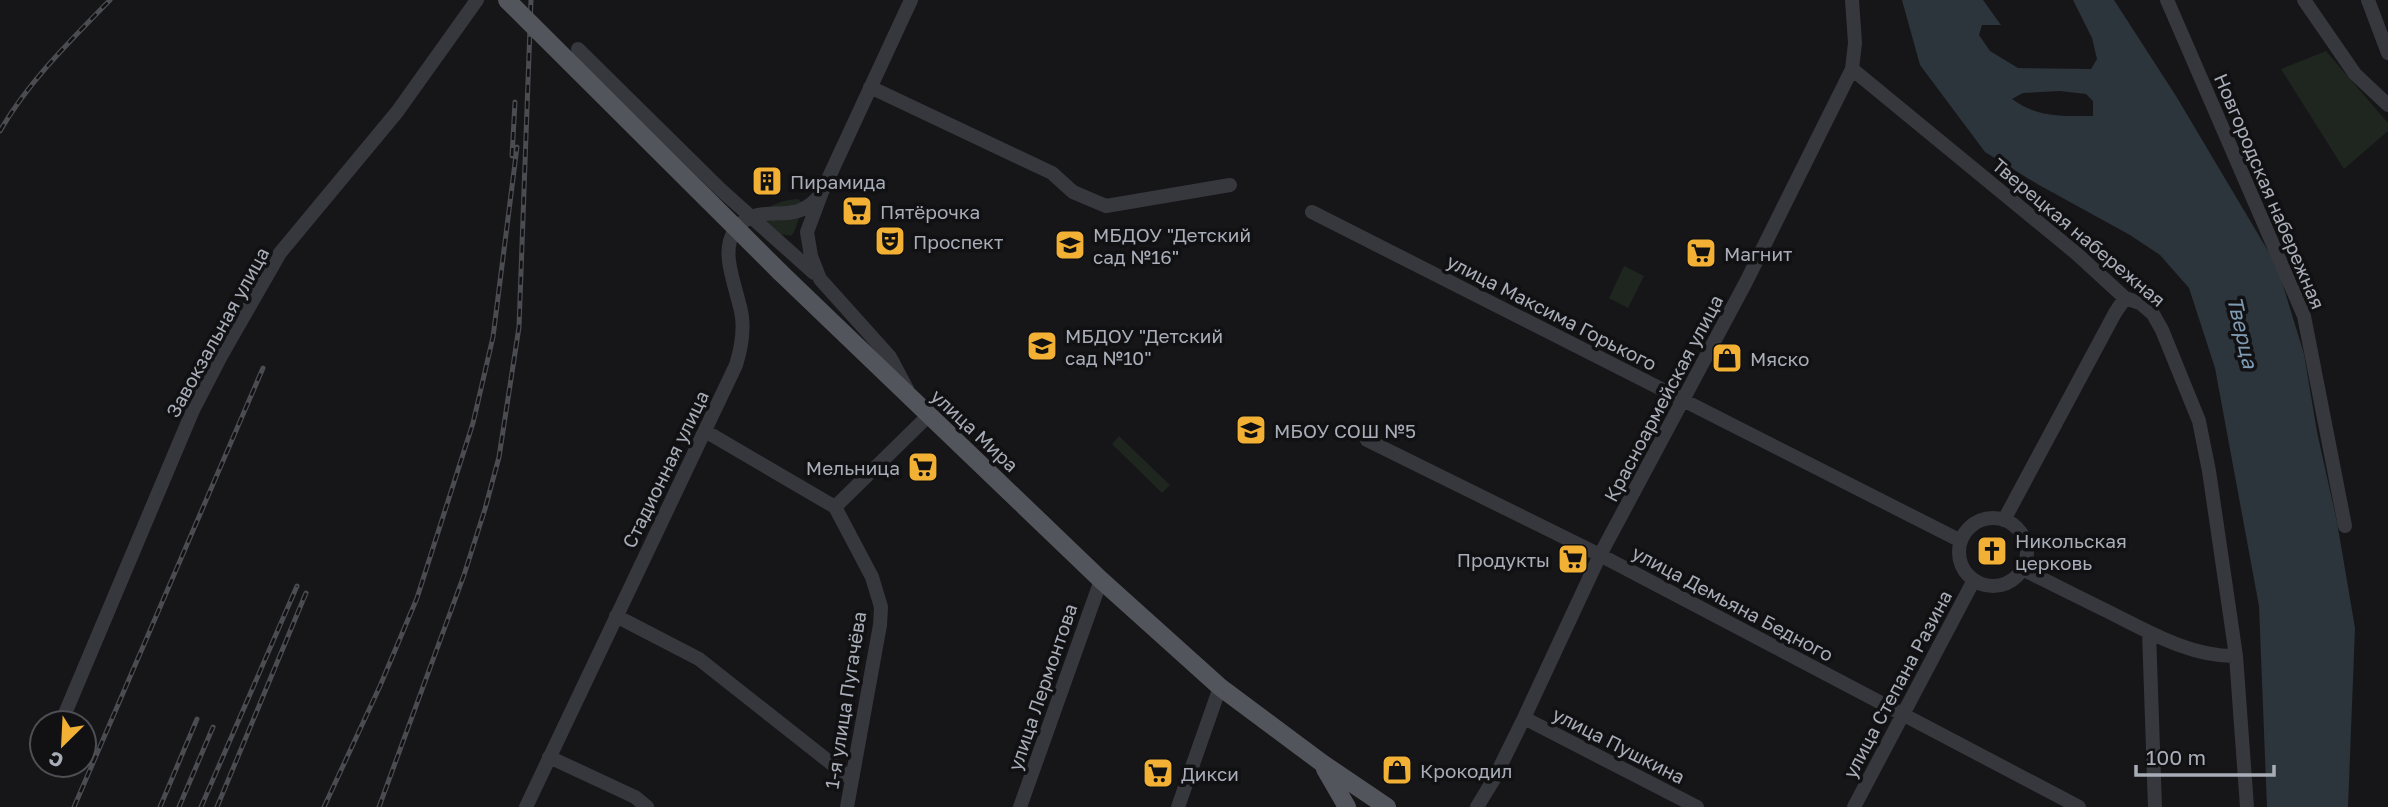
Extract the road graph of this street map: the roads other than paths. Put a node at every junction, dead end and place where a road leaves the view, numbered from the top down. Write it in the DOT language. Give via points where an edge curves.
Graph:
graph roads {
  1 [pos="477,0"];
  2 [pos="507,0"];
  3 [pos="911,0"];
  4 [pos="1853,0"];
  5 [pos="2166,0"];
  6 [pos="2304,0"];
  7 [pos="2368,0"];
  8 [pos="578,49"];
  9 [pos="2388,53"];
  10 [pos="1852,69"];
  11 [pos="870,87"];
  12 [pos="2388,106"];
  13 [pos="1230,185"];
  14 [pos="822,192"];
  15 [pos="1312,212"];
  16 [pos="786,215"];
  17 [pos="753,216"];
  18 [pos="807,232"];
  19 [pos="820,279"];
  20 [pos="2125,298"];
  21 [pos="912,399"];
  22 [pos="1684,400"];
  23 [pos="929,415"];
  24 [pos="705,431"];
  25 [pos="1367,440"];
  26 [pos="835,507"];
  27 [pos="2004,520"];
  28 [pos="2345,526"];
  29 [pos="1961,541"];
  30 [pos="1600,555"];
  31 [pos="2022,569"];
  32 [pos="1101,580"];
  33 [pos="1974,580"];
  34 [pos="616,616"];
  35 [pos="2149,632"];
  36 [pos="2236,656"];
  37 [pos="1220,687"];
  38 [pos="67,709"];
  39 [pos="1903,714"];
  40 [pos="1524,718"];
  41 [pos="549,757"];
  42 [pos="1322,763"];
  43 [pos="851,779"];
  44 [pos="526,807"];
  45 [pos="647,807"];
  46 [pos="848,807"];
  47 [pos="1020,807"];
  48 [pos="1178,807"];
  49 [pos="1346,807"];
  50 [pos="1387,807"];
  51 [pos="1477,807"];
  52 [pos="1697,807"];
  53 [pos="1854,807"];
  54 [pos="2079,807"];
  55 [pos="2155,807"];
  56 [pos="2247,807"];
  1 -- 38 [label="street, Завокзальная улица" via="397,112 280,253 193,410"];
  2 -- 21 [label="main road, bridge"];
  3 -- 11 [label="street"];
  4 -- 10 [label="street, Красноармейская улица"];
  5 -- 28 [label="street, Новгородская набережная" via="2304,316"];
  6 -- 12 [label="street" via="2355,74"];
  7 -- 9 [label="street"];
  8 -- 17 [label="street"];
  10 -- 20 [label="street, Тверецкая набережная"];
  10 -- 22 [label="street, Красноармейская улица"];
  11 -- 13 [label="street" via="1052,173 1073,192 1105,206"];
  11 -- 14 [label="street"];
  14 -- 16 [label="street" via="807,208"];
  14 -- 18 [label="street"];
  15 -- 22 [label="street, улица Максима Горького"];
  16 -- 17 [label="street"];
  16 -- 18 [label="street" via="799,221"];
  17 -- 19 [label="street"];
  17 -- 24 [label="street, Стадионная улица" via="735,230 728,247 741,310 742,342 733,373"];
  18 -- 19 [label="street, улица Мира"];
  19 -- 21 [label="street, улица Мира" via="890,357"];
  20 -- 27 [label="street"];
  20 -- 36 [label="street, Тверецкая набережная" via="2153,314 2199,421"];
  21 -- 23 [label="main road, улица Мира"];
  22 -- 29 [label="street, улица Максима Горького"];
  22 -- 30 [label="street, Красноармейская улица"];
  23 -- 26 [label="street"];
  23 -- 32 [label="main road, улица Мира"];
  24 -- 26 [label="street"];
  24 -- 34 [label="street, Стадионная улица"];
  25 -- 30 [label="street, улица Демьяна Бедного"];
  26 -- 43 [label="street, 1-я улица Пугачёва" via="872,577 881,607"];
  27 -- 29 [label="street" via="1978,521"];
  27 -- 31 [label="street" via="2025,540"];
  29 -- 33 [label="street" via="1960,558"];
  30 -- 39 [label="street, улица Демьяна Бедного"];
  30 -- 40 [label="street, Красноармейская улица"];
  31 -- 33 [label="street" via="2000,585"];
  31 -- 35 [label="street"];
  32 -- 37 [label="main road, улица Мира"];
  32 -- 47 [label="street, улица Лермонтова"];
  33 -- 39 [label="street, улица Степана Разина"];
  34 -- 41 [label="street, Стадионная улица"];
  34 -- 43 [label="street" via="699,659"];
  35 -- 36 [label="street" via="2199,653"];
  35 -- 55 [label="street"];
  36 -- 56 [label="street, Тверецкая набережная"];
  37 -- 42 [label="main road, улица Мира"];
  37 -- 48 [label="street"];
  39 -- 53 [label="street, улица Степана Разина"];
  39 -- 54 [label="street, улица Демьяна Бедного"];
  40 -- 51 [label="street, Красноармейская улица"];
  40 -- 52 [label="street, улица Пушкина"];
  41 -- 44 [label="street, Стадионная улица"];
  41 -- 45 [label="street"];
  42 -- 49 [label="main road, улица Мира"];
  42 -- 50 [label="main road, улица Мира"];
  43 -- 46 [label="street, 1-я улица Пугачёва"];
}
